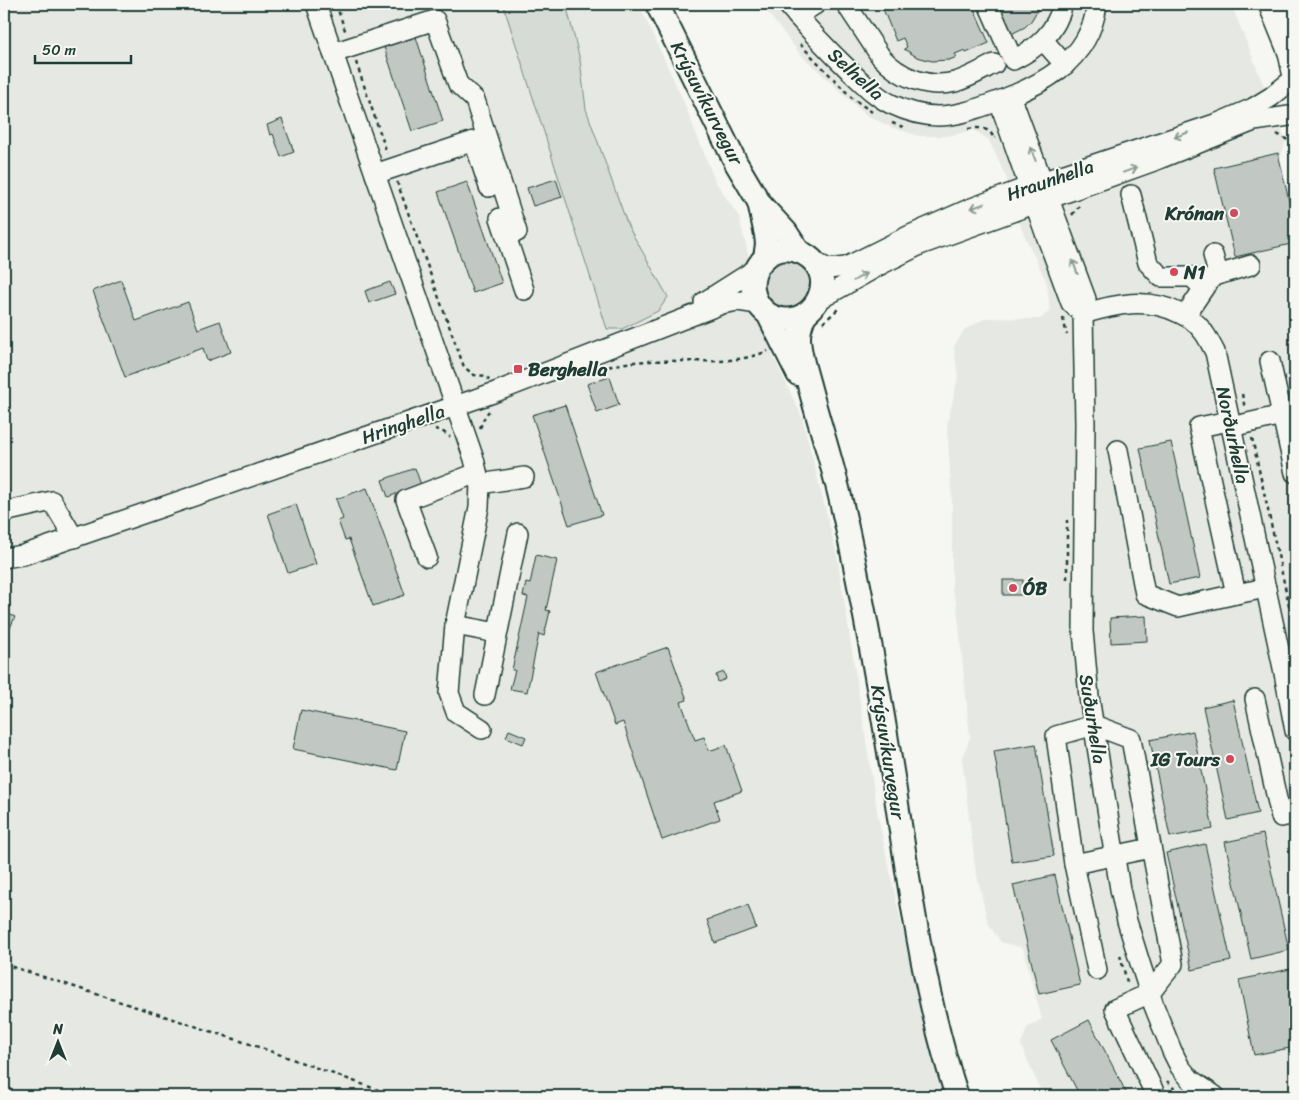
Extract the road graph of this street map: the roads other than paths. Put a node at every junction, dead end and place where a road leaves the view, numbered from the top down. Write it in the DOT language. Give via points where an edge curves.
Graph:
graph roads {
  1 [pos="316,4"];
  2 [pos="657,4"];
  3 [pos="816,4"];
  4 [pos="846,4"];
  5 [pos="988,4"];
  6 [pos="1063,4"];
  7 [pos="1097,4"];
  8 [pos="1268,4"];
  9 [pos="1282,4"];
  10 [pos="792,10"];
  11 [pos="1295,32"];
  12 [pos="1043,40"];
  13 [pos="342,50"];
  14 [pos="994,64"];
  15 [pos="1065,65"];
  16 [pos="1292,79"];
  17 [pos="956,82"];
  18 [pos="1005,98"];
  19 [pos="959,114"];
  20 [pos="1285,119"];
  21 [pos="384,171"];
  22 [pos="1100,181"];
  23 [pos="1036,184"];
  24 [pos="759,202"];
  25 [pos="1043,202"];
  26 [pos="517,232"];
  27 [pos="1213,255"];
  28 [pos="806,257"];
  29 [pos="760,263"];
  30 [pos="1251,265"];
  31 [pos="1209,281"];
  32 [pos="524,290"];
  33 [pos="763,309"];
  34 [pos="814,314"];
  35 [pos="1083,314"];
  36 [pos="1185,316"];
  37 [pos="661,328"];
  38 [pos="1270,361"];
  39 [pos="455,406"];
  40 [pos="815,408"];
  41 [pos="1282,415"];
  42 [pos="1230,424"];
  43 [pos="1118,450"];
  44 [pos="1295,473"];
  45 [pos="524,477"];
  46 [pos="479,478"];
  47 [pos="4,512"];
  48 [pos="518,532"];
  49 [pos="74,538"];
  50 [pos="427,557"];
  51 [pos="4,558"];
  52 [pos="1266,588"];
  53 [pos="1236,594"];
  54 [pos="456,625"];
  55 [pos="497,633"];
  56 [pos="1290,671"];
  57 [pos="485,695"];
  58 [pos="1255,699"];
  59 [pos="1094,725"];
  60 [pos="482,729"];
  61 [pos="1295,731"];
  62 [pos="1295,814"];
  63 [pos="1151,848"];
  64 [pos="1115,856"];
  65 [pos="1074,864"];
  66 [pos="1097,970"];
  67 [pos="1150,993"];
  68 [pos="957,1096"];
  69 [pos="1156,1096"];
  70 [pos="1215,1096"];
  1 -- 13 [label="street, Hringhella"];
  2 -- 24 [label="main road, Krýsuvíkurvegur"];
  3 -- 10 [label="street"];
  4 -- 17 [label="street" via="881,58 896,71 914,80"];
  5 -- 12 [label="street" via="1013,60"];
  6 -- 12 [label="street" via="1056,22"];
  7 -- 15 [label="street, Selhella" via="1085,42"];
  8 -- 16 [label="street" via="1288,53"];
  9 -- 11 [label="street"];
  10 -- 19 [label="street, Selhella" via="850,72 889,103 912,113"];
  12 -- 15 [label="street"];
  13 -- 21 [label="street, Hringhella"];
  13 -- 26 [label="street" via="435,20 458,84 475,100"];
  14 -- 17 [label="street"];
  15 -- 18 [label="street, Selhella" via="1050,77"];
  16 -- 20 [label="street" via="1283,97"];
  16 -- 23 [label="street, Hraunhella, one-way" via="1253,108 1218,123"];
  17 -- 19 [label="street"];
  18 -- 19 [label="street, Selhella"];
  18 -- 23 [label="street"];
  22 -- 20 [label="street, Hraunhella, one-way" via="1254,121"];
  21 -- 32 [label="street" via="474,141"];
  21 -- 39 [label="street, Hringhella"];
  22 -- 25 [label="street, Hraunhella"];
  22 -- 31 [label="street" via="1133,194 1148,263 1160,277 1192,277"];
  23 -- 25 [label="street"];
  23 -- 28 [label="street, Hraunhella, one-way" via="969,209 846,267 828,269"];
  24 -- 28 [label="main road, Krýsuvíkurvegur"];
  24 -- 29 [label="main road, Krýsuvíkurvegur" via="767,244"];
  34 -- 25 [label="street, Hraunhella, one-way" via="882,264 920,246"];
  25 -- 35 [label="street" via="1071,303"];
  35 -- 25 [label="street, Suðurhella, one-way" via="1086,299 1059,224"];
  27 -- 31 [label="street"];
  28 -- 29 [label="main road" via="781,250"];
  28 -- 34 [label="main road" via="820,272 822,281"];
  29 -- 33 [label="main road" via="753,275 752,288"];
  29 -- 37 [label="street"];
  30 -- 31 [label="street"];
  31 -- 36 [label="street"];
  33 -- 34 [label="main road" via="786,320"];
  33 -- 37 [label="street" via="730,301"];
  33 -- 40 [label="main road, Krýsuvíkurvegur"];
  34 -- 40 [label="main road, Krýsuvíkurvegur" via="801,325 799,344"];
  35 -- 36 [label="street, Norðurhella" via="1139,302 1166,307"];
  35 -- 59 [label="street, Suðurhella" via="1083,631"];
  36 -- 42 [label="street, Norðurhella" via="1201,328 1215,352"];
  37 -- 39 [label="street" via="516,392"];
  38 -- 41 [label="street"];
  39 -- 46 [label="street"];
  39 -- 49 [label="street, Hringhella"];
  40 -- 68 [label="main road, Krýsuvíkurvegur" via="829,451 856,566 884,718 914,916 931,999"];
  41 -- 42 [label="street"];
  41 -- 44 [label="street"];
  42 -- 52 [label="street, Norðurhella"];
  42 -- 53 [label="street" via="1199,427"];
  43 -- 53 [label="street" via="1145,594 1178,607"];
  45 -- 46 [label="street"];
  46 -- 50 [label="street" via="406,500"];
  46 -- 54 [label="street" via="479,507"];
  47 -- 49 [label="street" via="52,501"];
  48 -- 55 [label="street"];
  49 -- 51 [label="street, Hringhella"];
  52 -- 53 [label="street"];
  52 -- 56 [label="street, Norðurhella"];
  54 -- 55 [label="street"];
  54 -- 60 [label="street" via="449,694 456,712"];
  55 -- 57 [label="street"];
  56 -- 61 [label="street, Norðurhella"];
  58 -- 62 [label="street" via="1281,817"];
  59 -- 63 [label="street" via="1131,738"];
  59 -- 64 [label="street, Suðurhella"];
  59 -- 65 [label="street" via="1056,736"];
  63 -- 64 [label="street"];
  63 -- 67 [label="street" via="1173,964"];
  64 -- 65 [label="street"];
  64 -- 67 [label="street, Suðurhella" via="1127,921"];
  65 -- 66 [label="street"];
  67 -- 69 [label="street" via="1115,1009"];
  67 -- 70 [label="street, Suðurhella" via="1180,1067"];
}
